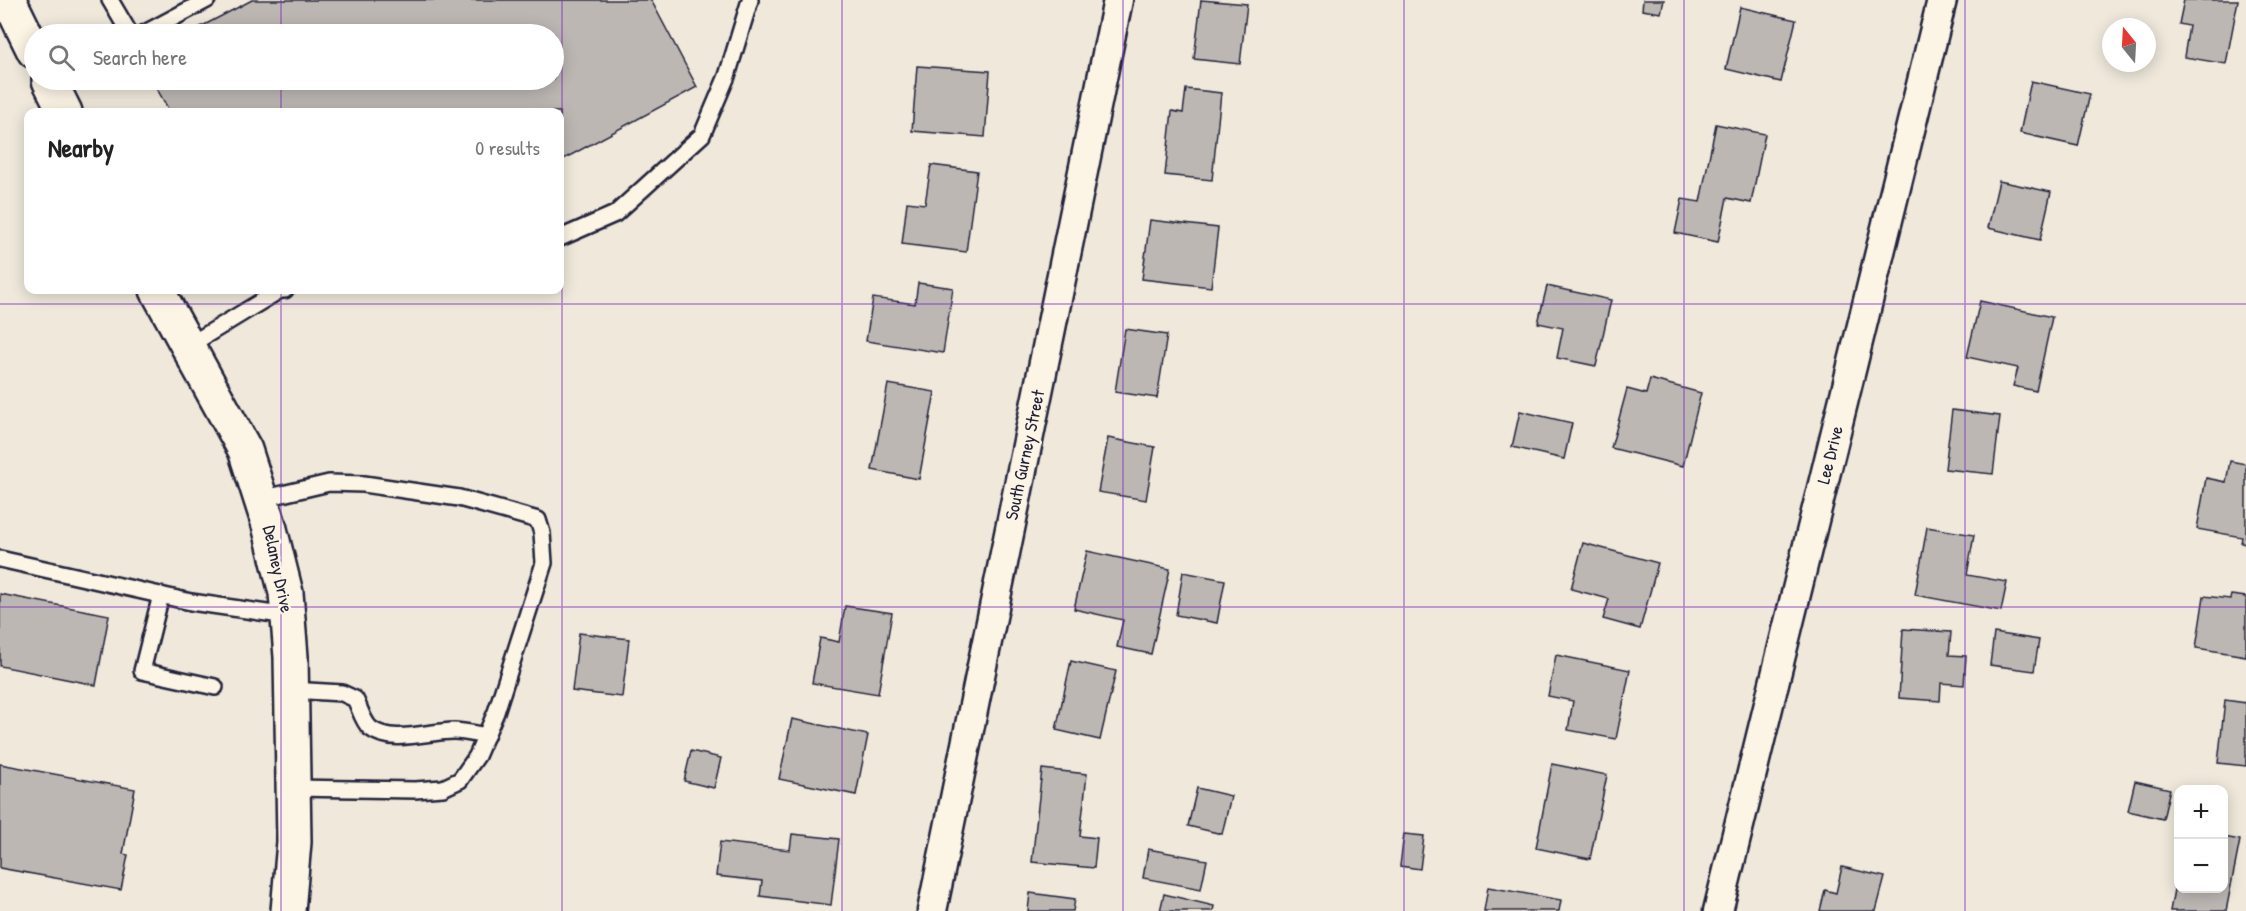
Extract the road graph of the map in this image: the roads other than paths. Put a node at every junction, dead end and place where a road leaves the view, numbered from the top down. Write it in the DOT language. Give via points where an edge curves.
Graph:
graph roads {
  1 [pos="9,0"];
  2 [pos="110,0"];
  3 [pos="207,0"];
  4 [pos="750,0"];
  5 [pos="1118,0"];
  6 [pos="1942,0"];
  7 [pos="123,24"];
  8 [pos="162,24"];
  9 [pos="24,31"];
  10 [pos="564,236"];
  11 [pos="159,294"];
  12 [pos="273,294"];
  13 [pos="188,346"];
  14 [pos="261,499"];
  15 [pos="0,559"];
  16 [pos="161,595"];
  17 [pos="288,616"];
  18 [pos="215,687"];
  19 [pos="291,690"];
  20 [pos="486,736"];
  21 [pos="293,788"];
  22 [pos="288,911"];
  23 [pos="932,911"];
  24 [pos="1718,911"];
  1 -- 9 [label="street"];
  2 -- 7 [label="lane"];
  3 -- 8 [label="lane"];
  4 -- 10 [label="lane" via="727,76 702,135 615,214"];
  5 -- 23 [label="street, South Gurney Street"];
  6 -- 24 [label="street, Lee Drive"];
  11 -- 13 [label="street, Delaney Drive"];
  12 -- 13 [label="lane"];
  13 -- 14 [label="street, Delaney Drive" via="245,450"];
  14 -- 17 [label="street, Delaney Drive" via="286,593"];
  14 -- 20 [label="lane" via="329,483 364,484 459,498 538,520 544,562"];
  15 -- 16 [label="lane"];
  16 -- 17 [label="lane"];
  16 -- 18 [label="lane" via="142,671"];
  17 -- 19 [label="street, Delaney Drive"];
  19 -- 20 [label="lane" via="342,693 355,699 371,729 392,736 452,731"];
  19 -- 21 [label="street, Delaney Drive"];
  20 -- 21 [label="lane" via="460,780 443,788"];
  21 -- 22 [label="street, Delaney Drive" via="294,842"];
}
